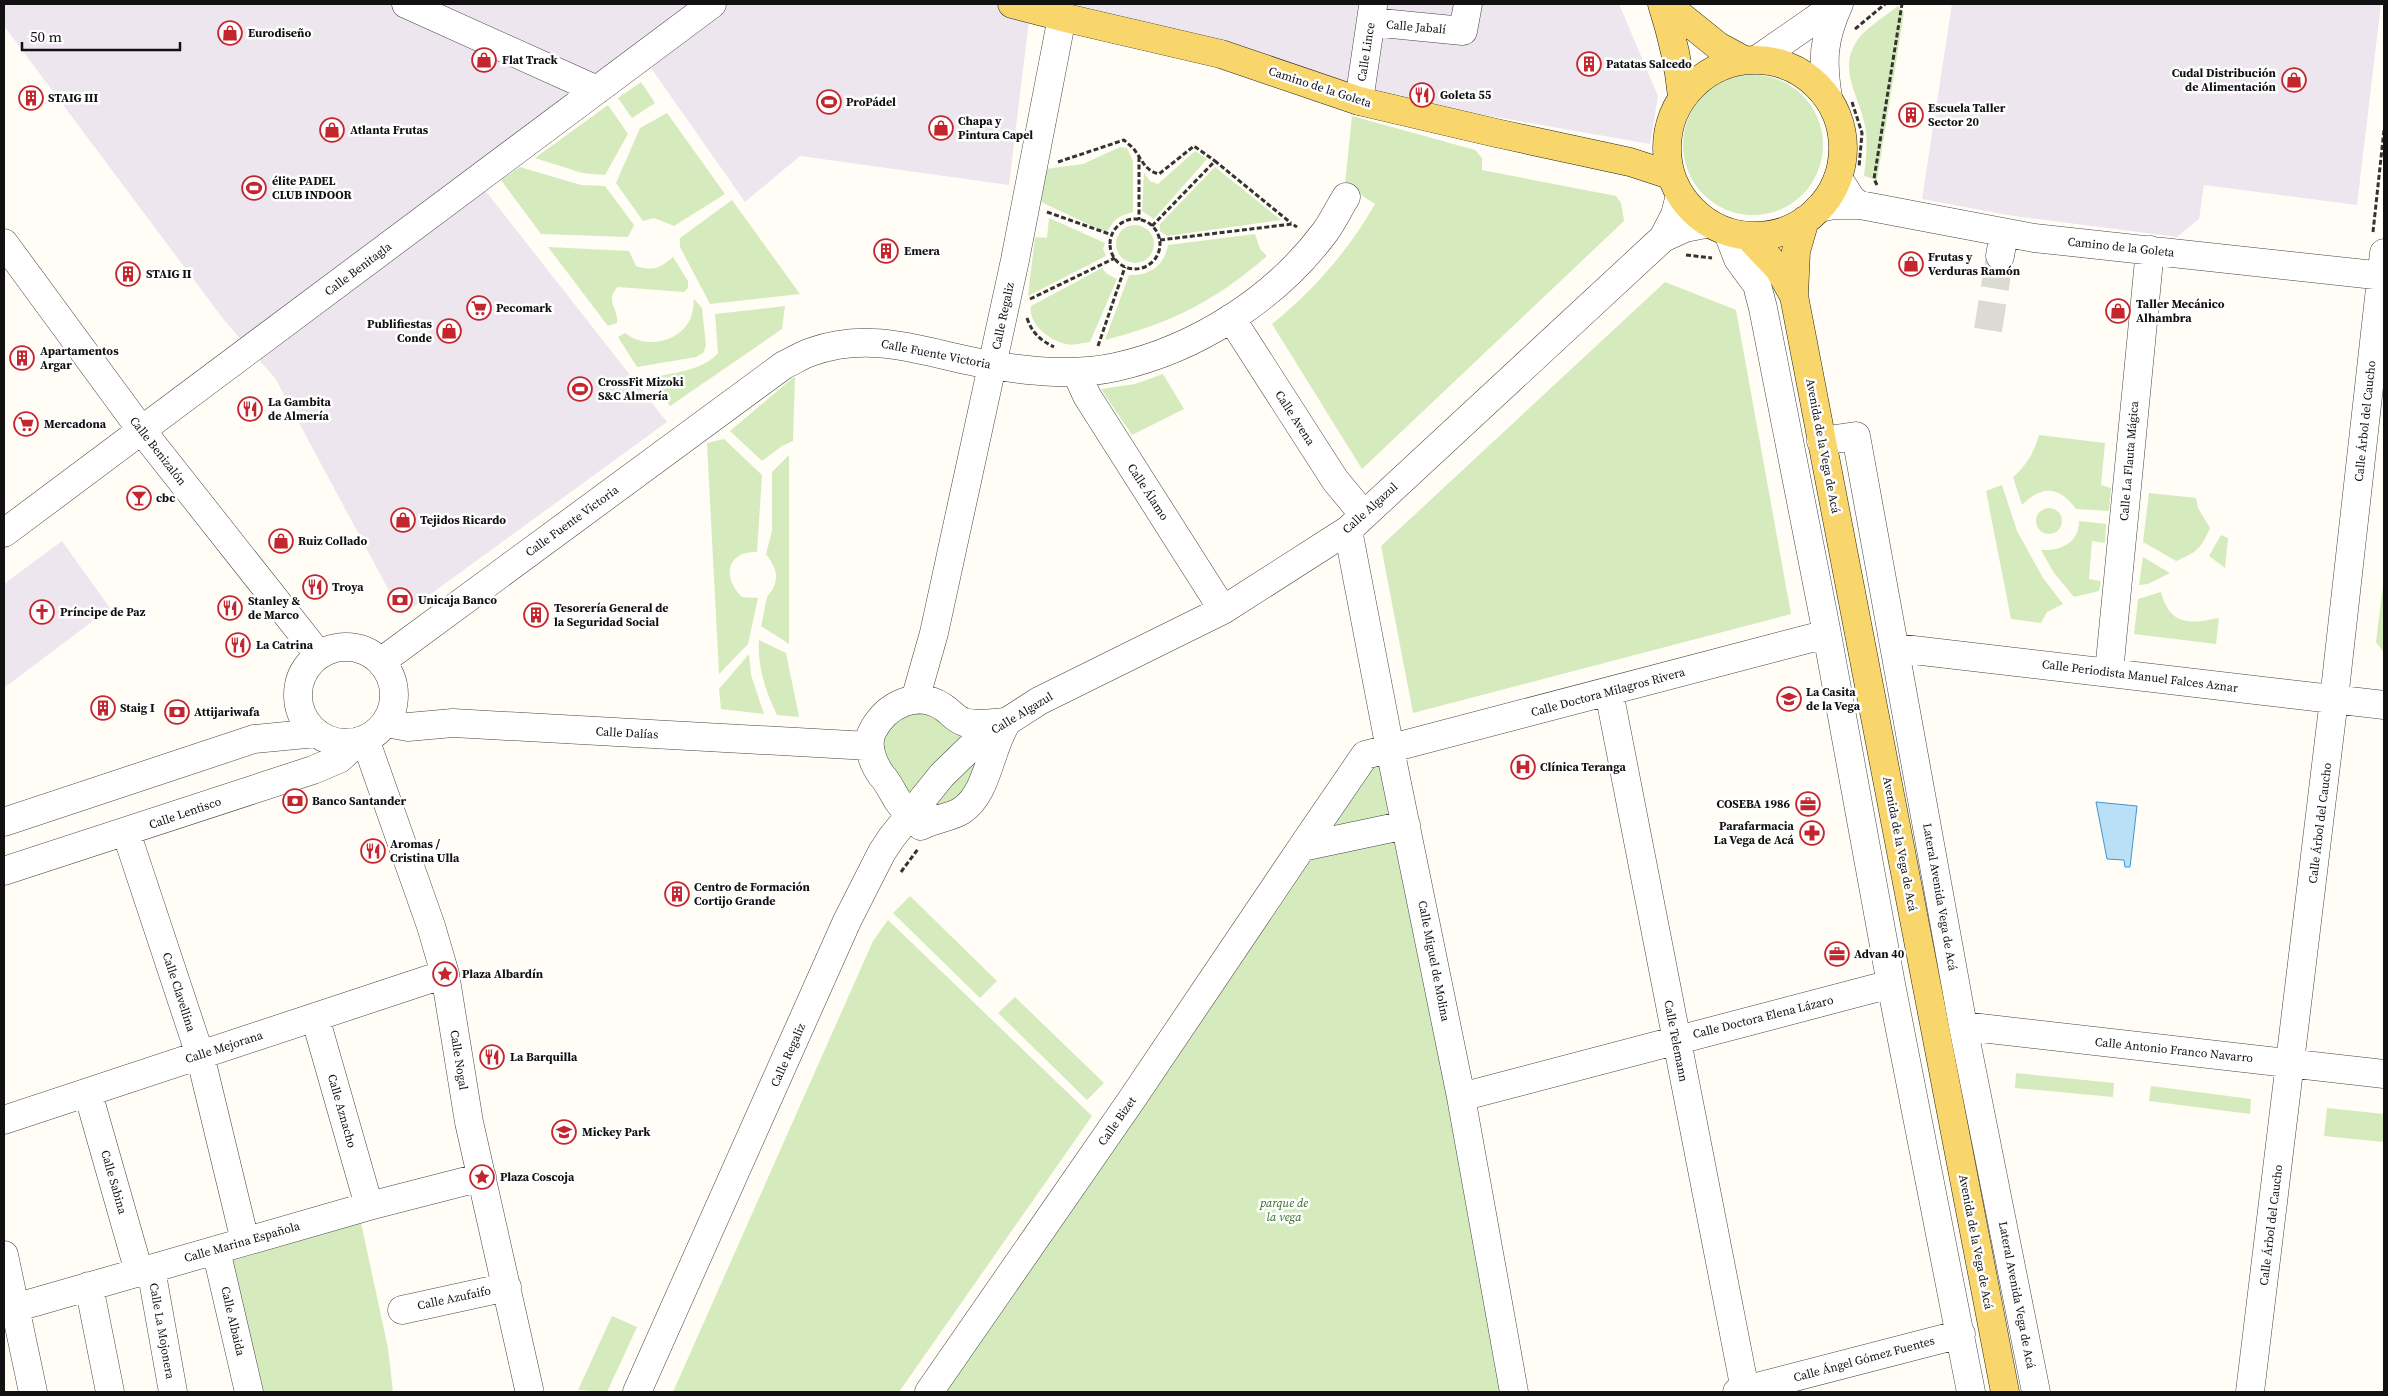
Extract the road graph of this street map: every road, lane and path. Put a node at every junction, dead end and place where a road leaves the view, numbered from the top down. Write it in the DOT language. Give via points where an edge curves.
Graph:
graph roads {
  1 [pos="406,4"];
  2 [pos="712,4"];
  3 [pos="1012,4"];
  4 [pos="1468,4"];
  5 [pos="1662,4"];
  6 [pos="1666,4"];
  7 [pos="1838,4"];
  8 [pos="1885,4"];
  9 [pos="1902,4"];
  10 [pos="1372,13"];
  11 [pos="1062,18"];
  12 [pos="1852,36"];
  13 [pos="1751,60"];
  14 [pos="597,90"];
  15 [pos="1682,97"];
  16 [pos="1839,98"];
  17 [pos="1359,101"];
  18 [pos="2384,130"];
  19 [pos="1138,156"];
  20 [pos="1215,161"];
  21 [pos="1051,162"];
  22 [pos="1672,175"];
  23 [pos="1848,175"];
  24 [pos="1346,197"];
  25 [pos="1870,198"];
  26 [pos="1044,211"];
  27 [pos="1812,214"];
  28 [pos="1139,220"];
  29 [pos="1292,224"];
  30 [pos="1152,226"];
  31 [pos="1300,229"];
  32 [pos="1727,231"];
  33 [pos="1112,235"];
  34 [pos="1160,240"];
  35 [pos="4,243"];
  36 [pos="1672,247"];
  37 [pos="2150,250"];
  38 [pos="1115,258"];
  39 [pos="1719,261"];
  40 [pos="2380,261"];
  41 [pos="1125,267"];
  42 [pos="1794,296"];
  43 [pos="1023,303"];
  44 [pos="1026,312"];
  45 [pos="1231,318"];
  46 [pos="1057,349"];
  47 [pos="1096,351"];
  48 [pos="992,365"];
  49 [pos="1076,372"];
  50 [pos="142,431"];
  51 [pos="1821,441"];
  52 [pos="1356,522"];
  53 [pos="4,533"];
  54 [pos="1223,610"];
  55 [pos="1827,634"];
  56 [pos="1896,648"];
  57 [pos="319,655"];
  58 [pos="382,661"];
  59 [pos="2109,672"];
  60 [pos="1609,692"];
  61 [pos="2334,699"];
  62 [pos="915,700"];
  63 [pos="2384,705"];
  64 [pos="299,708"];
  65 [pos="956,719"];
  66 [pos="1007,722"];
  67 [pos="386,723"];
  68 [pos="317,734"];
  69 [pos="254,739"];
  70 [pos="362,740"];
  71 [pos="869,746"];
  72 [pos="1390,749"];
  73 [pos="983,752"];
  74 [pos="902,804"];
  75 [pos="938,819"];
  76 [pos="4,822"];
  77 [pos="1406,825"];
  78 [pos="126,832"];
  79 [pos="892,837"];
  80 [pos="1302,847"];
  81 [pos="4,871"];
  82 [pos="445,974"];
  83 [pos="1891,984"];
  84 [pos="315,1017"];
  85 [pos="1963,1026"];
  86 [pos="1675,1040"];
  87 [pos="200,1055"];
  88 [pos="2291,1063"];
  89 [pos="2384,1074"];
  90 [pos="88,1093"];
  91 [pos="1461,1098"];
  92 [pos="4,1120"];
  93 [pos="482,1177"];
  94 [pos="369,1206"];
  95 [pos="245,1241"];
  96 [pos="216,1250"];
  97 [pos="4,1256"];
  98 [pos="145,1270"];
  99 [pos="89,1286"];
  100 [pos="507,1287"];
  101 [pos="10,1309"];
  102 [pos="402,1310"];
  103 [pos="1961,1334"];
  104 [pos="526,1391"];
  105 [pos="1741,1391"];
  106 [pos="33,1392"];
  107 [pos="110,1392"];
  108 [pos="173,1392"];
  109 [pos="249,1392"];
  110 [pos="637,1392"];
  111 [pos="929,1392"];
  112 [pos="1514,1392"];
  113 [pos="1971,1392"];
  114 [pos="2005,1392"];
  115 [pos="2036,1392"];
  116 [pos="2250,1392"];
  1 -- 14 [label="street"];
  2 -- 14 [label="street, Calle Benitagla"];
  3 -- 11 [label="main road, Camino de la Goleta"];
  4 -- 10 [label="street, Calle Jabalí" via="1463,31"];
  5 -- 15 [label="main road" via="1672,33"];
  6 -- 13 [label="main road" via="1705,37"];
  7 -- 13 [label="street"];
  7 -- 16 [label="street" via="1829,26 1823,57"];
  8 -- 12 [label="path"];
  9 -- 25 [label="path"];
  10 -- 17 [label="street, Calle Lince"];
  11 -- 17 [label="main road, Camino de la Goleta" via="1221,54"];
  11 -- 48 [label="street, Calle Regaliz"];
  13 -- 15 [label="main road" via="1715,68"];
  13 -- 16 [label="main road" via="1786,65"];
  14 -- 50 [label="street, Calle Benitagla"];
  15 -- 22 [label="main road" via="1671,119"];
  16 -- 23 [label="main road" via="1838,119"];
  16 -- 23 [label="path" via="1862,132"];
  17 -- 22 [label="main road, Camino de la Goleta" via="1630,162"];
  18 -- 40 [label="path"];
  19 -- 20 [label="path" via="1152,173 1159,174 1194,146"];
  19 -- 21 [label="path" via="1124,140 1083,155"];
  19 -- 28 [label="path"];
  20 -- 29 [label="path"];
  20 -- 30 [label="path"];
  22 -- 32 [label="main road"];
  22 -- 36 [label="street, Calle Algazul" via="1675,215"];
  23 -- 25 [label="street" via="1848,195"];
  23 -- 27 [label="main road"];
  24 -- 45 [label="street, Calle Fuente Victoria" via="1326,232 1298,264 1263,296"];
  25 -- 27 [label="street, Camino de la Goleta" via="1834,205"];
  25 -- 37 [label="street, Camino de la Goleta" via="2002,245"];
  26 -- 33 [label="path"];
  27 -- 32 [label="main road" via="1797,226 1775,233"];
  27 -- 42 [label="main road, Avenida de la Vega de Acá" via="1796,251"];
  28 -- 30 [label="path"];
  28 -- 33 [label="path" via="1123,223"];
  29 -- 31 [label="path"];
  29 -- 34 [label="path"];
  30 -- 34 [label="path"];
  32 -- 36 [label="street, Calle Algazul" via="1685,228"];
  32 -- 42 [label="main road, Avenida de la Vega de Acá" via="1779,270"];
  32 -- 55 [label="street" via="1738,259 1756,282 1761,299"];
  33 -- 38 [label="path" via="1110,243"];
  34 -- 41 [label="path" via="1160,248 1153,261 1140,268"];
  35 -- 50 [label="street, Calle Benizalón"];
  36 -- 39 [label="path"];
  36 -- 52 [label="street, Calle Algazul"];
  37 -- 40 [label="street, Camino de la Goleta"];
  37 -- 59 [label="street, Calle La Flauta Mágica"];
  38 -- 41 [label="path"];
  38 -- 43 [label="path"];
  40 -- 61 [label="street, Calle Árbol del Caucho"];
  41 -- 47 [label="path"];
  42 -- 51 [label="main road, Avenida de la Vega de Acá"];
  44 -- 46 [label="path" via="1031,329 1043,342"];
  45 -- 49 [label="street, Calle Fuente Victoria" via="1161,353 1117,367"];
  45 -- 52 [label="street, Calle Avena" via="1335,480"];
  48 -- 49 [label="street, Calle Fuente Victoria" via="1050,373"];
  48 -- 58 [label="street, Calle Fuente Victoria" via="891,343 853,342 811,352 784,365"];
  48 -- 62 [label="street, Calle Regaliz" via="934,633"];
  49 -- 54 [label="street, Calle Álamo" via="1087,396"];
  50 -- 53 [label="street, Calle Benitagla"];
  50 -- 57 [label="street, Calle Benizalón"];
  51 -- 56 [label="street, Lateral Avenida Vega de Acá" via="1856,436"];
  51 -- 114 [label="main road, Avenida de la Vega de Acá"];
  52 -- 54 [label="street, Calle Algazul"];
  52 -- 72 [label="street, Calle Miguel de Molina"];
  54 -- 66 [label="street, Calle Algazul" via="1039,701"];
  55 -- 60 [label="street, Calle Doctora Milagros Rivera"];
  55 -- 83 [label="street"];
  56 -- 59 [label="street, Calle Periodista Manuel Falces Aznar"];
  56 -- 85 [label="street, Lateral Avenida Vega de Acá"];
  57 -- 58 [label="street" via="339,646 351,646"];
  57 -- 64 [label="street" via="302,674 298,685"];
  58 -- 67 [label="street" via="390,673 395,692"];
  59 -- 61 [label="street, Calle Periodista Manuel Falces Aznar"];
  60 -- 72 [label="street, Calle Doctora Milagros Rivera"];
  60 -- 86 [label="street, Calle Telemann"];
  61 -- 63 [label="street, Calle Periodista Manuel Falces Aznar"];
  61 -- 88 [label="street, Calle Árbol del Caucho"];
  62 -- 65 [label="street" via="943,706"];
  62 -- 71 [label="street" via="893,706 879,718"];
  64 -- 68 [label="street"];
  64 -- 69 [label="street"];
  65 -- 66 [label="street" via="980,724"];
  65 -- 73 [label="street"];
  66 -- 73 [label="street, Calle Algazul"];
  67 -- 70 [label="street"];
  67 -- 71 [label="street, Calle Dalías" via="408,726 453,723"];
  68 -- 69 [label="street"];
  68 -- 70 [label="street" via="337,742"];
  69 -- 76 [label="street"];
  70 -- 78 [label="street, Calle Lentisco" via="339,758 313,770"];
  70 -- 82 [label="street, Calle Nogal" via="431,926"];
  71 -- 74 [label="street" via="878,771"];
  72 -- 77 [label="street, Calle Miguel de Molina"];
  72 -- 80 [label="street, Calle Bizet" via="1365,755"];
  73 -- 74 [label="street, Calle Regaliz" via="942,775"];
  73 -- 75 [label="street" via="983,786 962,811"];
  74 -- 75 [label="street"];
  74 -- 79 [label="street, Calle Regaliz"];
  75 -- 79 [label="street"];
  77 -- 80 [label="street"];
  77 -- 91 [label="street, Calle Miguel de Molina"];
  78 -- 81 [label="street, Calle Lentisco"];
  78 -- 87 [label="street, Calle Clavellina"];
  79 -- 110 [label="street, Calle Regaliz" via="847,921"];
  80 -- 111 [label="street, Calle Bizet"];
  82 -- 84 [label="street, Calle Mejorana"];
  82 -- 93 [label="street, Calle Nogal" via="469,1122"];
  83 -- 86 [label="street, Calle Doctora Elena Lázaro"];
  83 -- 103 [label="street"];
  84 -- 87 [label="street, Calle Mejorana"];
  84 -- 94 [label="street, Calle Aznacho"];
  85 -- 88 [label="street, Calle Antonio Franco Navarro"];
  85 -- 115 [label="street, Lateral Avenida Vega de Acá"];
  86 -- 91 [label="street, Calle Doctora Elena Lázaro"];
  86 -- 105 [label="street, Calle Telemann"];
  87 -- 90 [label="street, Calle Mejorana"];
  87 -- 95 [label="street, Calle Clavellina"];
  88 -- 89 [label="street, Calle Antonio Franco Navarro"];
  88 -- 116 [label="street, Calle Árbol del Caucho"];
  90 -- 92 [label="street, Calle Mejorana"];
  90 -- 98 [label="street, Calle Sabina"];
  91 -- 112 [label="street, Calle Miguel de Molina"];
  93 -- 94 [label="street, Calle Marina Española"];
  93 -- 100 [label="street, Calle Nogal"];
  94 -- 95 [label="street, Calle Marina Española"];
  95 -- 96 [label="street, Calle Marina Española"];
  96 -- 98 [label="street, Calle Marina Española"];
  96 -- 109 [label="street, Calle Albaida"];
  97 -- 101 [label="street"];
  98 -- 99 [label="street, Calle Marina Española"];
  98 -- 108 [label="street, Calle La Mojonera"];
  99 -- 101 [label="street, Calle Marina Española"];
  99 -- 107 [label="street"];
  100 -- 102 [label="street, Calle Azufaifo"];
  100 -- 104 [label="street, Calle Nogal"];
  101 -- 106 [label="street"];
  103 -- 105 [label="street, Calle Ángel Gómez Fuentes"];
  103 -- 113 [label="street"];
}
